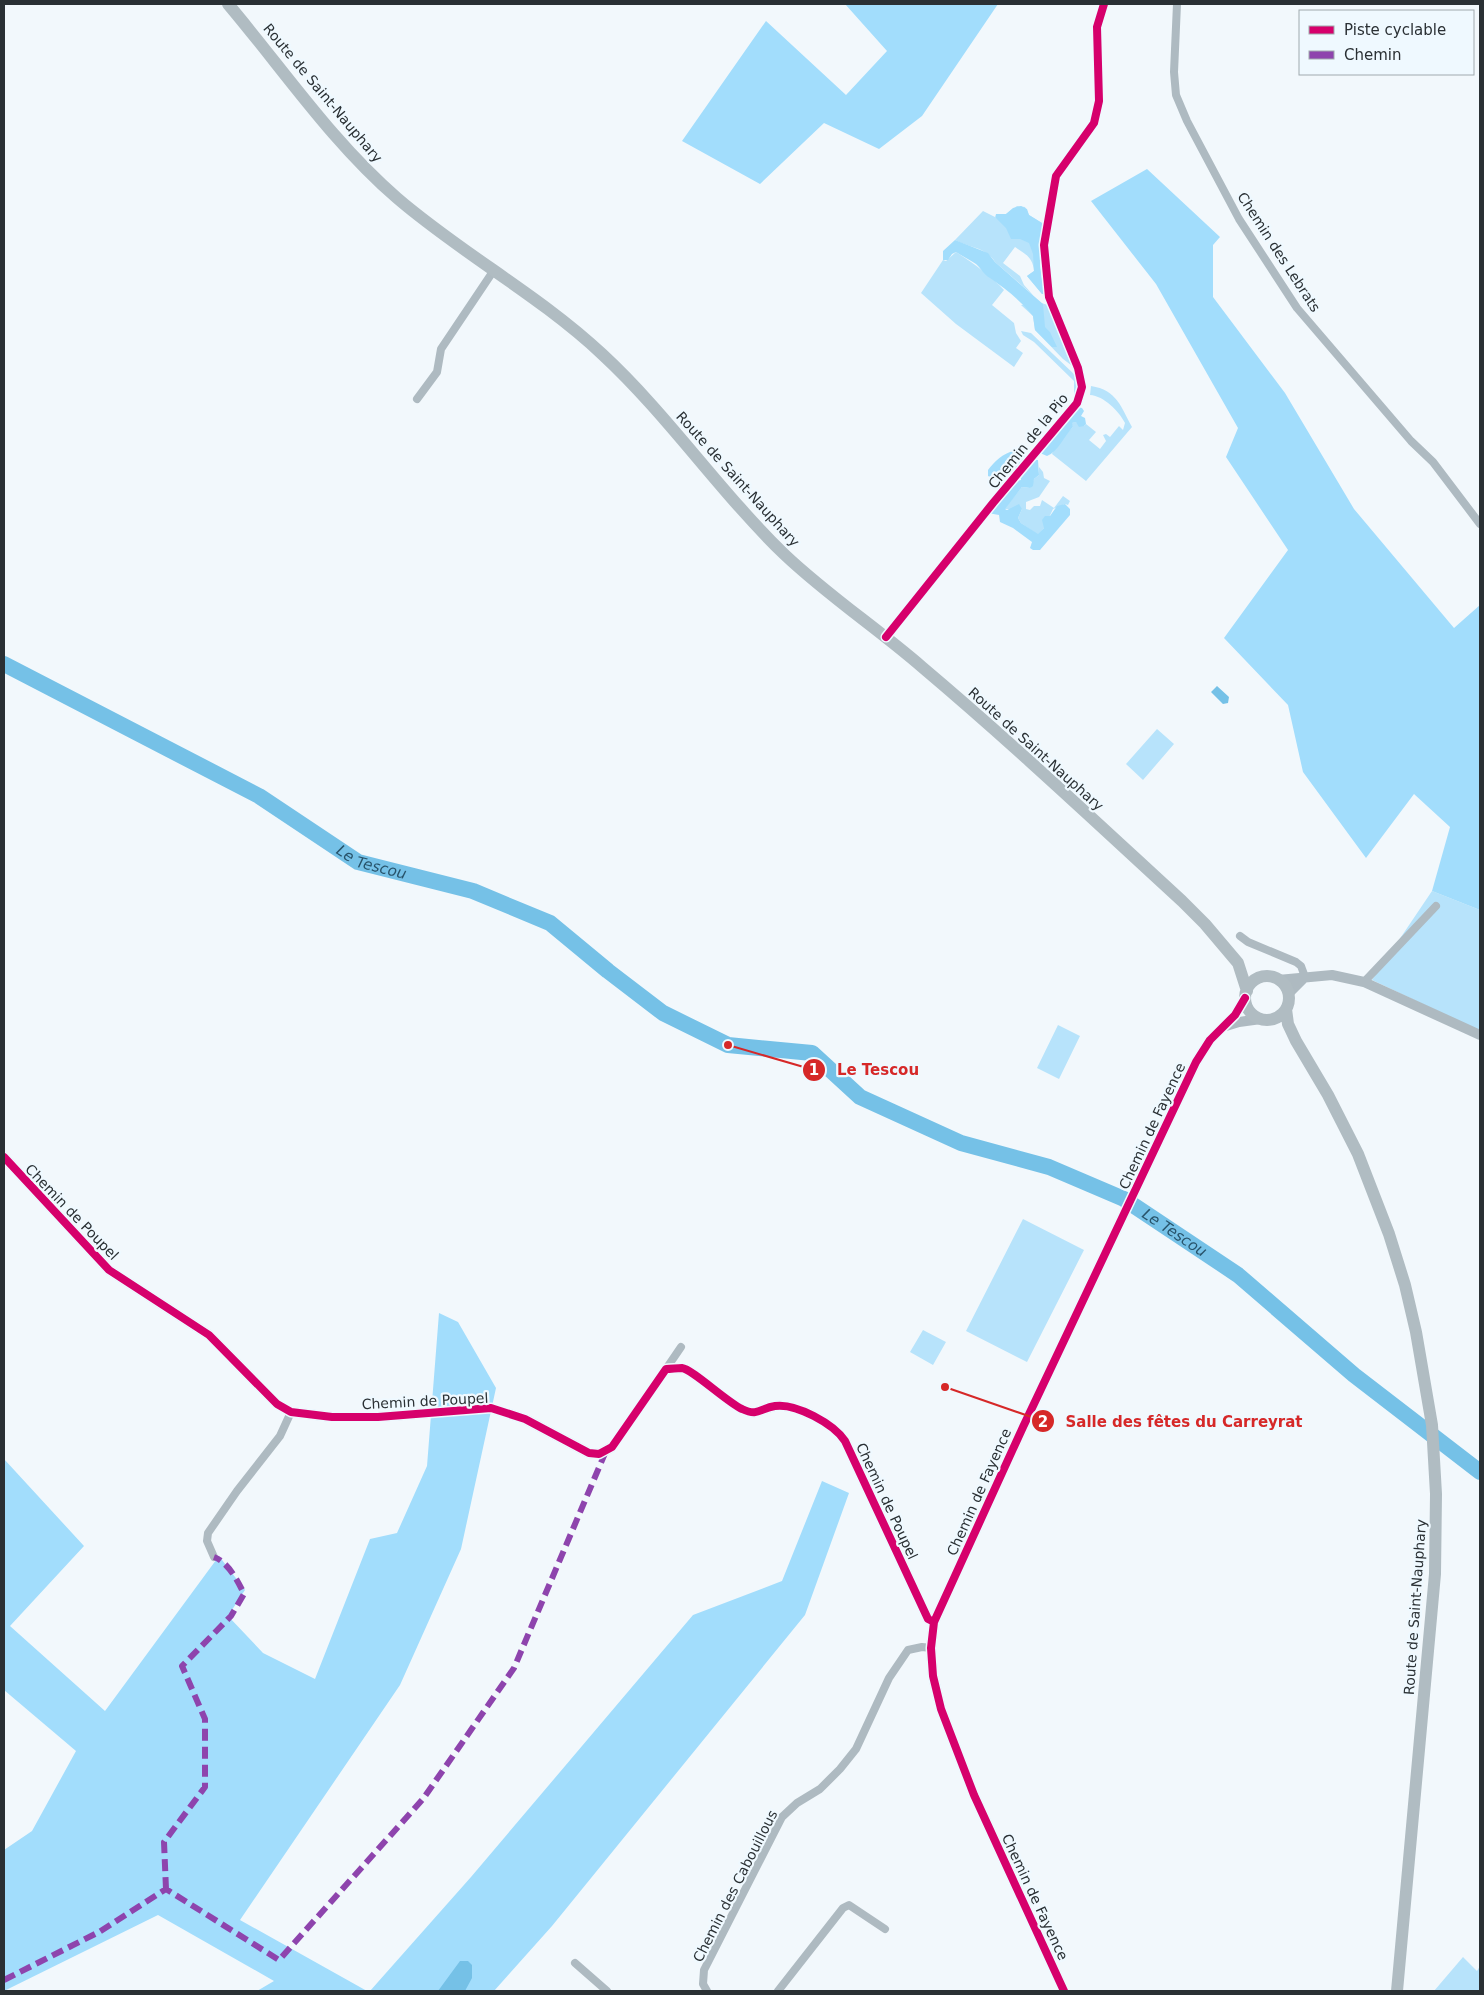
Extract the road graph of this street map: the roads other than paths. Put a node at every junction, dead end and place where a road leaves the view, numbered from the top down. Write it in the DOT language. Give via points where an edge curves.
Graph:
graph roads {
  1 [pos="228,4"];
  2 [pos="1104,4"];
  3 [pos="1176,4"];
  4 [pos="494,270"];
  5 [pos="417,399"];
  6 [pos="1480,524"];
  7 [pos="886,637"];
  8 [pos="1436,906"];
  9 [pos="1240,936"];
  10 [pos="1238,963"];
  11 [pos="1263,977"];
  12 [pos="1305,977"];
  13 [pos="1278,980"];
  14 [pos="1364,982"];
  15 [pos="1288,994"];
  16 [pos="1246,995"];
  17 [pos="1286,1009"];
  18 [pos="1262,1019"];
  19 [pos="1225,1027"];
  20 [pos="1480,1035"];
  21 [pos="1296,1041"];
  22 [pos="4,1157"];
  23 [pos="681,1346"];
  24 [pos="666,1369"];
  25 [pos="291,1412"];
  26 [pos="214,1557"];
  27 [pos="934,1622"];
  28 [pos="931,1648"];
  29 [pos="885,1929"];
  30 [pos="575,1963"];
  31 [pos="607,1991"];
  32 [pos="707,1991"];
  33 [pos="778,1991"];
  34 [pos="1064,1991"];
  35 [pos="1397,1991"];
  1 -- 4 [label="main road, Route de Saint-Nauphary" via="368,170 412,210"];
  2 -- 7 [label="street, Chemin de la Pio" via="1097,27 1099,101 1094,123 1056,176 1044,245 1049,297 1078,368 1082,387 1077,403"];
  3 -- 6 [label="street, Chemin des Lebrats" via="1176,95 1186,121 1240,219 1297,308 1432,462"];
  4 -- 5 [label="street" via="441,348 437,372"];
  4 -- 7 [label="main road, Route de Saint-Nauphary" via="605,357 782,552"];
  7 -- 10 [label="main road, Route de Saint-Nauphary" via="944,685 1182,901"];
  8 -- 14 [label="street"];
  9 -- 12 [label="street" via="1296,962"];
  10 -- 11 [label="main road, Route de Saint-Nauphary"];
  10 -- 16 [label="main road, Route de Saint-Nauphary"];
  11 -- 13 [label="main road"];
  11 -- 16 [label="main road" via="1252,983"];
  12 -- 13 [label="street"];
  12 -- 14 [label="street" via="1332,975"];
  12 -- 15 [label="street"];
  13 -- 15 [label="main road"];
  14 -- 20 [label="street"];
  15 -- 17 [label="main road"];
  16 -- 18 [label="main road" via="1250,1011"];
  16 -- 19 [label="street, Chemin de Fayence"];
  17 -- 18 [label="main road" via="1277,1018"];
  17 -- 21 [label="main road, Route de Saint-Nauphary" via="1288,1024"];
  18 -- 19 [label="street, Chemin de Fayence"];
  18 -- 21 [label="main road, Route de Saint-Nauphary"];
  19 -- 27 [label="street, Chemin de Fayence" via="1210,1040 1196,1062 1022,1427"];
  21 -- 35 [label="main road, Route de Saint-Nauphary" via="1333,1104 1374,1191 1401,1270 1420,1349 1434,1451 1436,1536 1432,1606"];
  22 -- 25 [label="street, Chemin de Poupel" via="109,1270 209,1336 277,1404"];
  23 -- 24 [label="street, Chemin de Poupel"];
  24 -- 25 [label="street, Chemin de Poupel" via="612,1447 599,1454 589,1454 525,1418 491,1408 378,1417"];
  24 -- 27 [label="street, Chemin de Poupel" via="684,1368 741,1409 753,1413 786,1406 836,1430 853,1457 928,1619"];
  25 -- 26 [label="street" via="280,1436 208,1533 207,1541"];
  27 -- 28 [label="street, Chemin de Fayence"];
  28 -- 32 [label="street, Chemin des Cabouillous" via="908,1650 889,1678 856,1750 820,1789 782,1817 704,1970 703,1984"];
  28 -- 34 [label="street, Chemin de Fayence" via="933,1676 941,1708 974,1795"];
  29 -- 33 [label="street" via="849,1905 843,1908"];
  30 -- 31 [label="street"];
}
